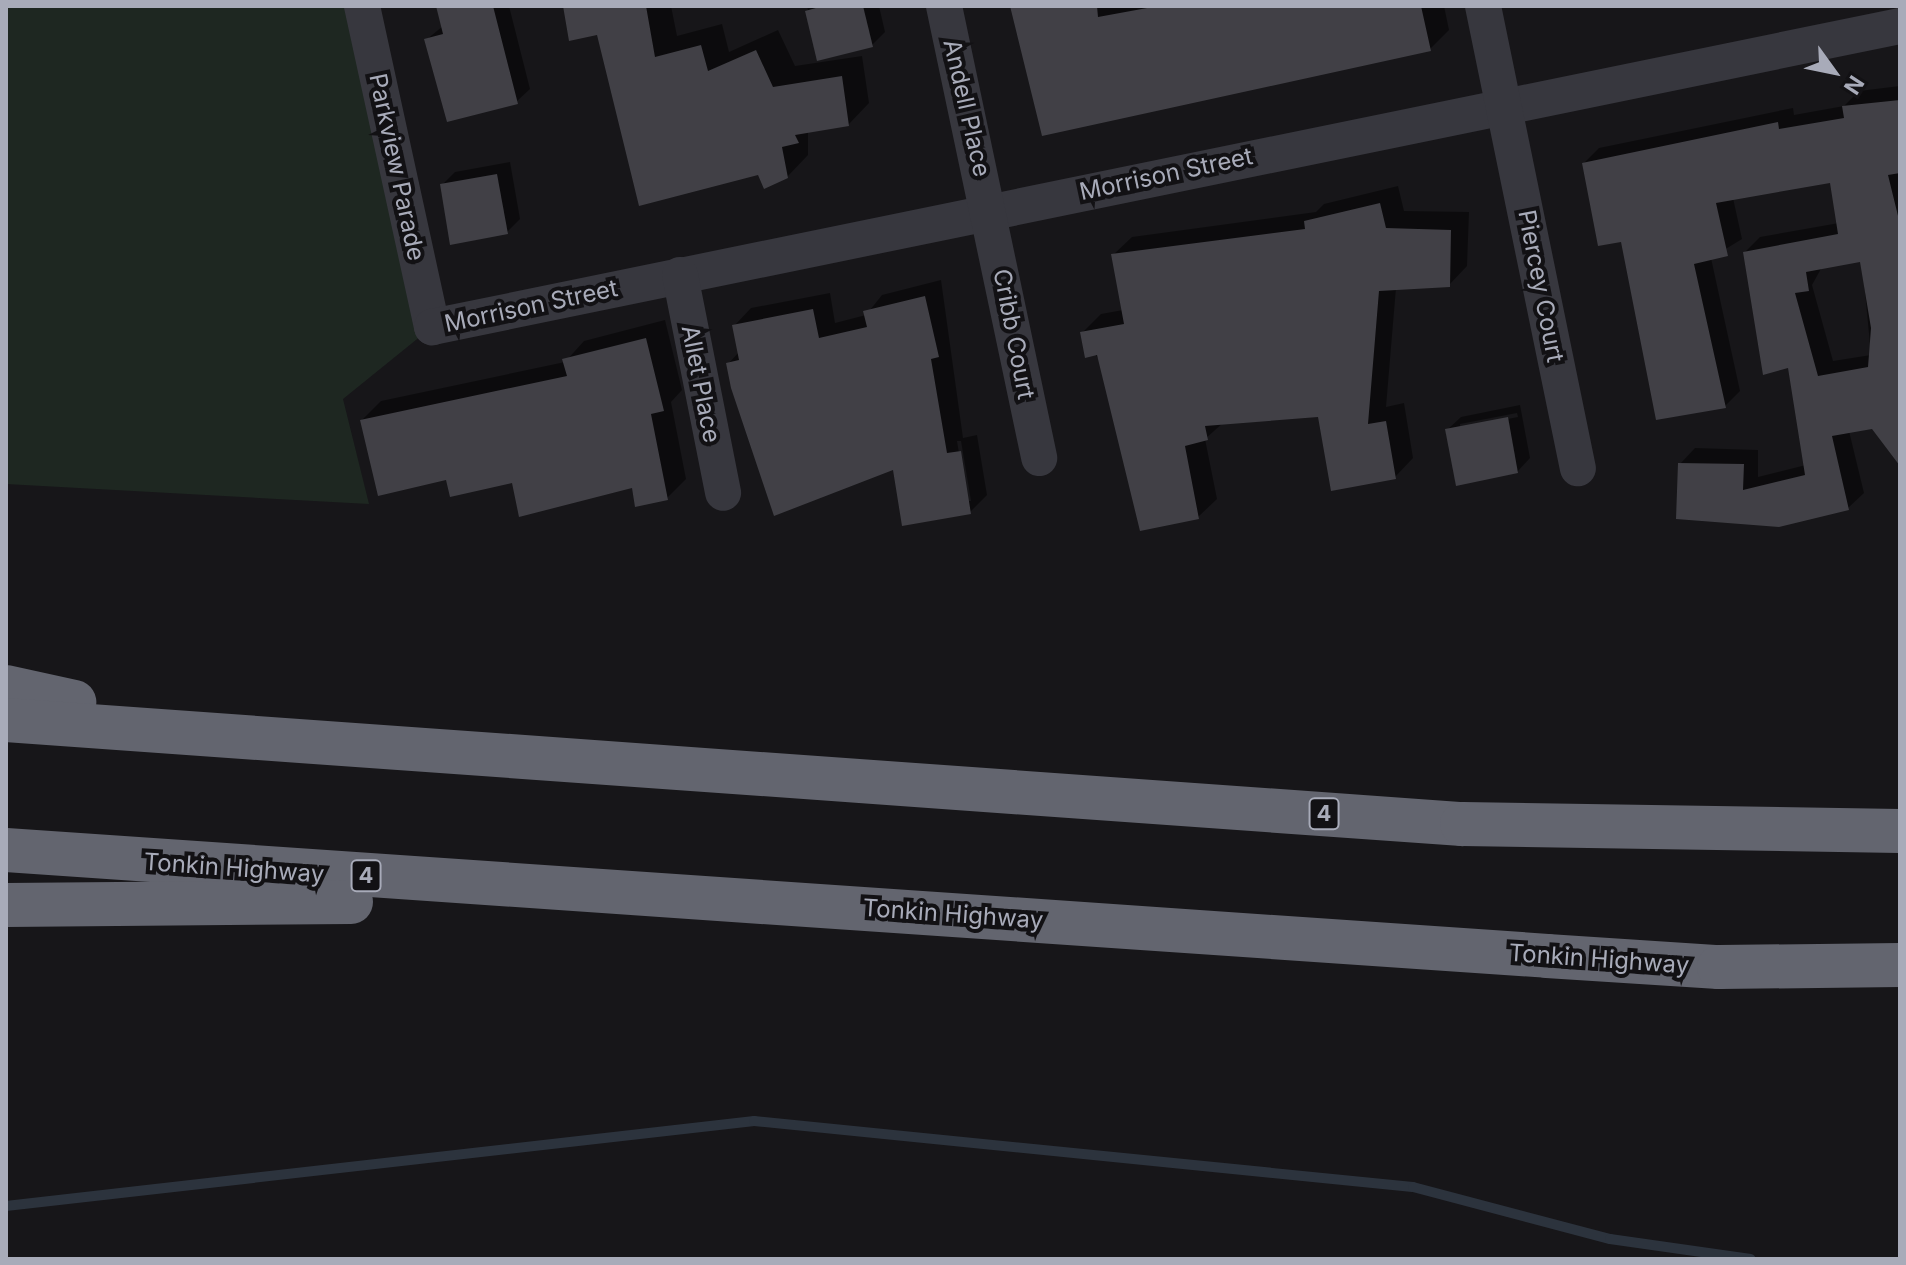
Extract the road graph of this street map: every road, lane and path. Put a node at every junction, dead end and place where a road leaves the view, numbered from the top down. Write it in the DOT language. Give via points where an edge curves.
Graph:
graph roads {
  1 [pos="362,6"];
  2 [pos="944,6"];
  3 [pos="1483,6"];
  4 [pos="1900,26"];
  5 [pos="1504,103"];
  6 [pos="990,210"];
  7 [pos="680,275"];
  8 [pos="432,327"];
  9 [pos="1039,458"];
  10 [pos="1578,468"];
  11 [pos="723,493"];
  12 [pos="6,687"];
  13 [pos="6,720"];
  14 [pos="231,735"];
  15 [pos="1900,831"];
  16 [pos="6,850"];
  17 [pos="726,898"];
  18 [pos="6,905"];
  19 [pos="1900,965"];
  1 -- 8 [label="street, Parkview Parade"];
  2 -- 6 [label="street, Andell Place"];
  3 -- 5 [label="street, Piercey Court"];
  4 -- 5 [label="street, Morrison Street"];
  5 -- 6 [label="street, Morrison Street"];
  5 -- 10 [label="street, Piercey Court"];
  6 -- 7 [label="street, Morrison Street"];
  6 -- 9 [label="street, Cribb Court"];
  7 -- 8 [label="street, Morrison Street"];
  7 -- 11 [label="street, Allet Place"];
  12 -- 14 [label="highway"];
  13 -- 14 [label="highway, 4"];
  14 -- 15 [label="highway, 4" via="1462,824"];
  16 -- 17 [label="highway, Tonkin Highway / 4"];
  17 -- 18 [label="highway"];
  17 -- 19 [label="highway, Tonkin Highway / 4" via="1719,967"];
}
